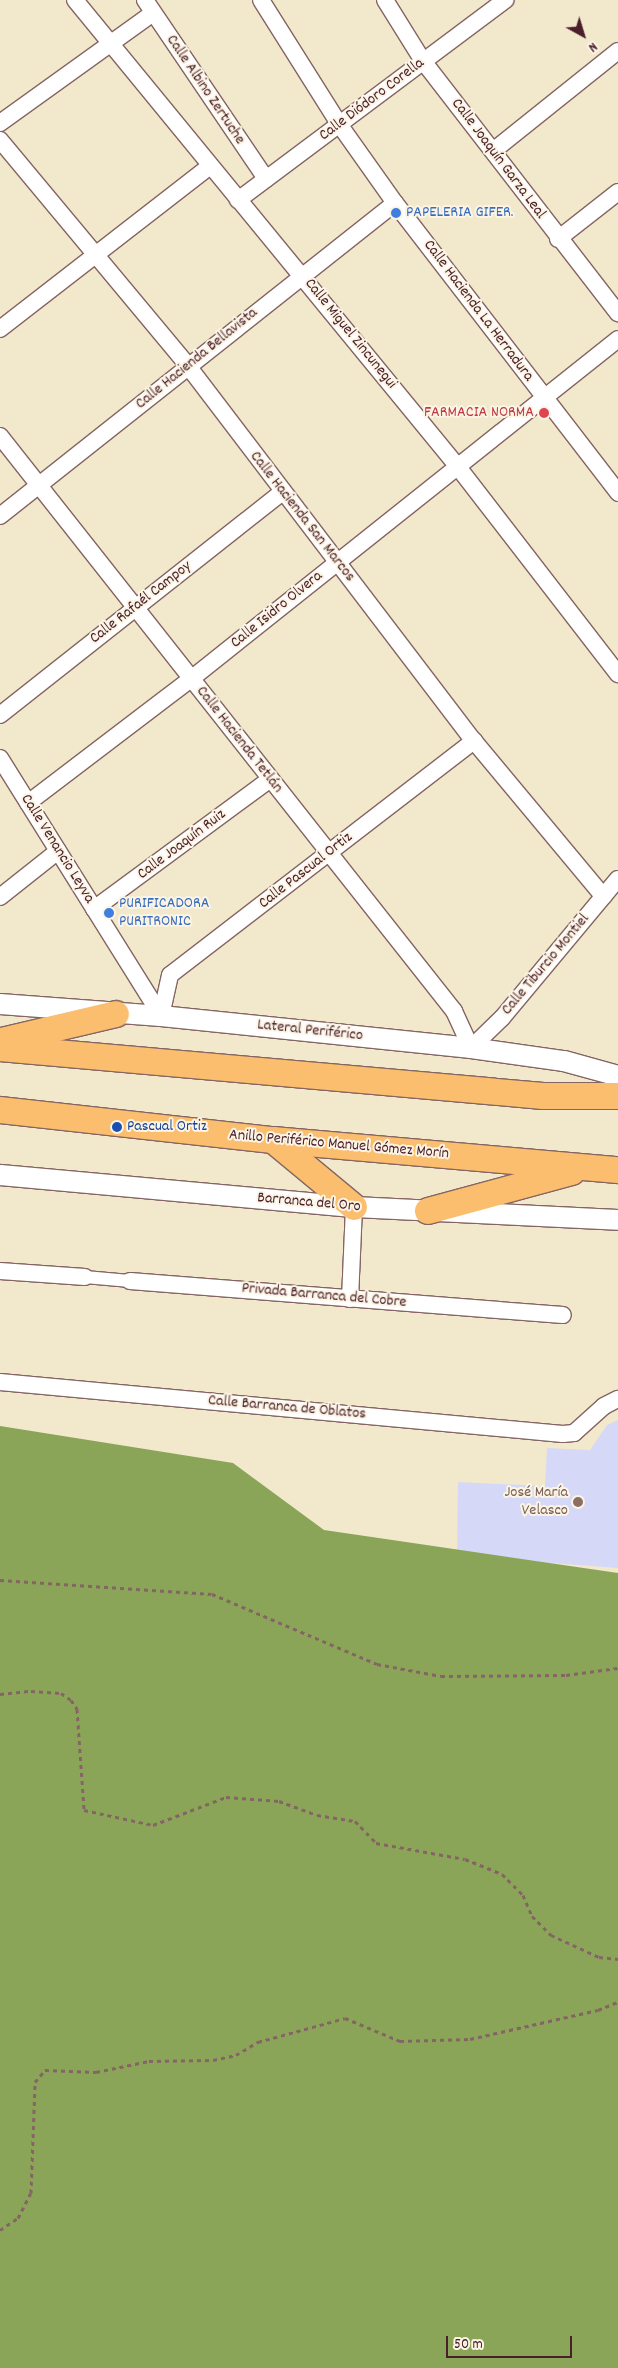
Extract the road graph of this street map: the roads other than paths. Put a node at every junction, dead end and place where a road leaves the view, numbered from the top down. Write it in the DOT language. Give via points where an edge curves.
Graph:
graph roads {
  1 [pos="76,0"];
  2 [pos="261,0"];
  3 [pos="385,0"];
  4 [pos="505,0"];
  5 [pos="149,7"];
  6 [pos="112,43"];
  7 [pos="618,51"];
  8 [pos="424,61"];
  9 [pos="0,123"];
  10 [pos="339,124"];
  11 [pos="0,140"];
  12 [pos="493,151"];
  13 [pos="210,167"];
  14 [pos="266,179"];
  15 [pos="618,192"];
  16 [pos="238,200"];
  17 [pos="395,203"];
  18 [pos="558,239"];
  19 [pos="96,256"];
  20 [pos="302,275"];
  21 [pos="618,313"];
  22 [pos="0,328"];
  23 [pos="618,339"];
  24 [pos="188,366"];
  25 [pos="544,398"];
  26 [pos="0,436"];
  27 [pos="458,467"];
  28 [pos="39,485"];
  29 [pos="282,492"];
  30 [pos="618,493"];
  31 [pos="0,516"];
  32 [pos="337,562"];
  33 [pos="137,606"];
  34 [pos="618,674"];
  35 [pos="191,679"];
  36 [pos="0,715"];
  37 [pos="474,741"];
  38 [pos="0,758"];
  39 [pos="269,780"];
  40 [pos="28,802"];
  41 [pos="58,851"];
  42 [pos="329,853"];
  43 [pos="618,879"];
  44 [pos="603,896"];
  45 [pos="0,897"];
  46 [pos="94,909"];
  47 [pos="0,1004"];
  48 [pos="116,1014"];
  49 [pos="161,1016"];
  50 [pos="0,1042"];
  51 [pos="0,1048"];
  52 [pos="471,1048"];
  53 [pos="618,1076"];
  54 [pos="618,1096"];
  55 [pos="0,1110"];
  56 [pos="273,1140"];
  57 [pos="589,1167"];
  58 [pos="618,1170"];
  59 [pos="0,1176"];
  60 [pos="354,1207"];
  61 [pos="428,1211"];
  62 [pos="618,1220"];
  63 [pos="0,1271"];
  64 [pos="85,1277"];
  65 [pos="130,1281"];
  66 [pos="350,1299"];
  67 [pos="563,1315"];
  68 [pos="0,1382"];
  69 [pos="618,1399"];
  1 -- 6 [label="street, Calle Miguel Zincunegui"];
  2 -- 10 [label="street, Calle Hacienda La Herradura"];
  3 -- 8 [label="street, Calle Joaquín Garza Leal"];
  4 -- 8 [label="street, Calle Diódoro Corella"];
  5 -- 6 [label="street"];
  5 -- 14 [label="street, Calle Albino Zertuche"];
  6 -- 9 [label="street"];
  6 -- 13 [label="street, Calle Miguel Zincunegui"];
  7 -- 12 [label="street"];
  8 -- 10 [label="street, Calle Diódoro Corella"];
  8 -- 12 [label="street, Calle Joaquín Garza Leal"];
  10 -- 14 [label="street, Calle Diódoro Corella"];
  10 -- 17 [label="street, Calle Hacienda La Herradura"];
  11 -- 19 [label="street, Calle Hacienda San Marcos"];
  12 -- 18 [label="street, Calle Joaquín Garza Leal"];
  13 -- 16 [label="street, Calle Miguel Zincunegui"];
  13 -- 19 [label="street"];
  14 -- 16 [label="street, Calle Diódoro Corella"];
  15 -- 18 [label="street"];
  16 -- 20 [label="street, Calle Miguel Zincunegui"];
  17 -- 20 [label="street, Calle Hacienda Bellavista"];
  17 -- 25 [label="street, Calle Hacienda La Herradura"];
  18 -- 21 [label="street, Calle Joaquín Garza Leal"];
  19 -- 22 [label="street"];
  19 -- 24 [label="street, Calle Hacienda San Marcos"];
  20 -- 24 [label="street, Calle Hacienda Bellavista"];
  20 -- 27 [label="street, Calle Miguel Zincunegui"];
  23 -- 25 [label="street, Calle Isidro Olvera"];
  24 -- 28 [label="street, Calle Hacienda Bellavista"];
  24 -- 29 [label="street, Calle Hacienda San Marcos"];
  25 -- 27 [label="street, Calle Isidro Olvera"];
  25 -- 30 [label="street, Calle Hacienda La Herradura"];
  26 -- 28 [label="street, Calle Hacienda Tetlán"];
  27 -- 32 [label="street, Calle Isidro Olvera"];
  27 -- 34 [label="street, Calle Miguel Zincunegui"];
  28 -- 31 [label="street, Calle Hacienda Bellavista"];
  28 -- 33 [label="street, Calle Hacienda Tetlán"];
  29 -- 32 [label="street, Calle Hacienda San Marcos"];
  29 -- 33 [label="street, Calle Rafaél Campoy"];
  32 -- 35 [label="street, Calle Isidro Olvera"];
  32 -- 37 [label="street, Calle Hacienda San Marcos"];
  33 -- 35 [label="street, Calle Hacienda Tetlán"];
  33 -- 36 [label="street, Calle Rafaél Campoy"];
  35 -- 39 [label="street, Calle Hacienda Tetlán"];
  35 -- 40 [label="street, Calle Isidro Olvera"];
  37 -- 42 [label="street, Calle Pascual Ortiz"];
  37 -- 44 [label="street, Calle Hacienda San Marcos"];
  38 -- 40 [label="street, Calle Venancio Leyva"];
  39 -- 42 [label="street, Calle Hacienda Tetlán"];
  39 -- 46 [label="street, Calle Joaquín Ruiz"];
  40 -- 41 [label="street, Calle Venancio Leyva"];
  41 -- 45 [label="street"];
  41 -- 46 [label="street, Calle Venancio Leyva"];
  42 -- 49 [label="street, Calle Pascual Ortiz" via="170,975"];
  42 -- 52 [label="street, Calle Hacienda Tetlán" via="454,1011"];
  43 -- 44 [label="street, Calle Tiburcio Montiel"];
  44 -- 52 [label="street, Calle Tiburcio Montiel" via="502,1018"];
  46 -- 49 [label="street, Calle Venancio Leyva"];
  47 -- 48 [label="street, Lateral Periférico"];
  48 -- 49 [label="street, Lateral Periférico"];
  48 -- 50 [label="highway"];
  49 -- 52 [label="street, Lateral Periférico"];
  51 -- 54 [label="highway" via="543,1096"];
  52 -- 53 [label="street, Lateral Periférico" via="564,1061"];
  55 -- 56 [label="highway, Anillo Periférico Manuel Gómez Morín"];
  56 -- 57 [label="highway, Anillo Periférico Manuel Gómez Morín"];
  56 -- 60 [label="highway"];
  57 -- 58 [label="highway, Anillo Periférico Manuel Gómez Morín"];
  57 -- 61 [label="highway"];
  59 -- 60 [label="street, Barranca del Oro"];
  60 -- 61 [label="street, Barranca del Oro"];
  60 -- 66 [label="street"];
  61 -- 62 [label="street, Barranca del Oro"];
  63 -- 64 [label="street"];
  64 -- 65 [label="street, Privada Barranca del Cobre"];
  65 -- 66 [label="street, Privada Barranca del Cobre"];
  66 -- 67 [label="street, Privada Barranca del Cobre"];
  68 -- 69 [label="street, Calle Barranca de Oblatos" via="574,1433 604,1406"];
}
